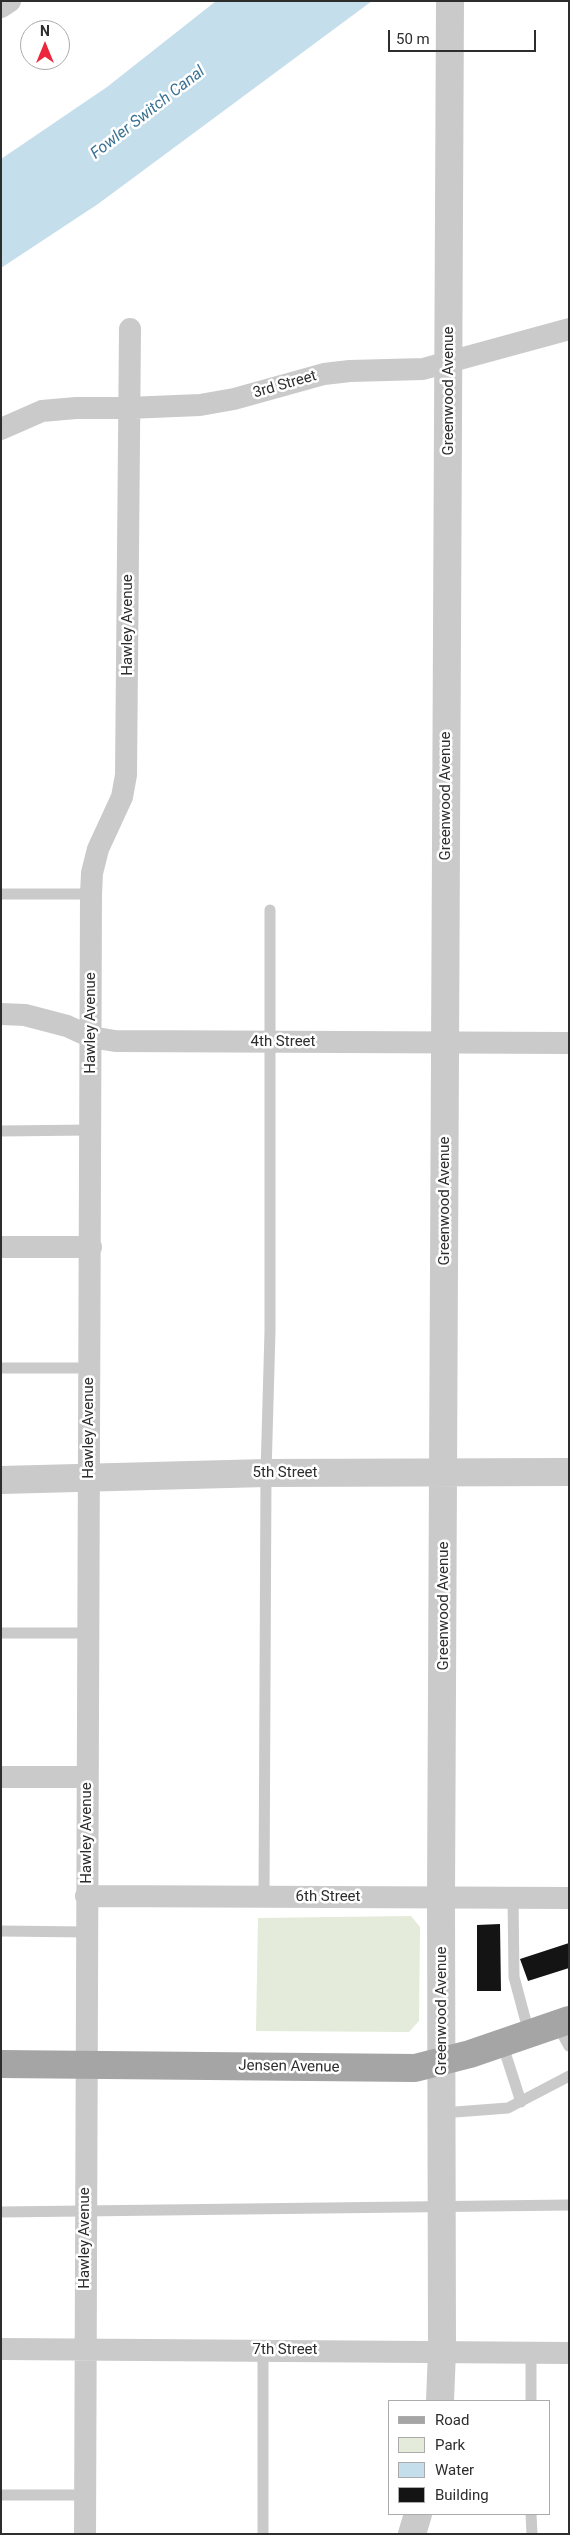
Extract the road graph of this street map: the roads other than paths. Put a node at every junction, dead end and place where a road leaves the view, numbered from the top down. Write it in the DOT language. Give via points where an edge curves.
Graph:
graph roads {
  1 [pos="10,1"];
  2 [pos="450,1"];
  3 [pos="1,7"];
  4 [pos="569,329"];
  5 [pos="130,330"];
  6 [pos="449,362"];
  7 [pos="128,408"];
  8 [pos="1,429"];
  9 [pos="1,894"];
  10 [pos="91,894"];
  11 [pos="270,910"];
  12 [pos="1,1014"];
  13 [pos="91,1037"];
  14 [pos="270,1042"];
  15 [pos="445,1043"];
  16 [pos="569,1043"];
  17 [pos="1,1130"];
  18 [pos="90,1130"];
  19 [pos="1,1247"];
  20 [pos="91,1247"];
  21 [pos="1,1368"];
  22 [pos="89,1368"];
  23 [pos="445,1472"];
  24 [pos="569,1472"];
  25 [pos="266,1473"];
  26 [pos="90,1478"];
  27 [pos="1,1480"];
  28 [pos="1,1633"];
  29 [pos="89,1633"];
  30 [pos="1,1777"];
  31 [pos="87,1778"];
  32 [pos="86,1896"];
  33 [pos="264,1897"];
  34 [pos="441,1897"];
  35 [pos="513,1898"];
  36 [pos="569,1898"];
  37 [pos="1,1932"];
  38 [pos="86,1932"];
  39 [pos="565,2030"];
  40 [pos="529,2033"];
  41 [pos="502,2042"];
  42 [pos="442,2062"];
  43 [pos="1,2064"];
  44 [pos="86,2064"];
  45 [pos="569,2076"];
  46 [pos="521,2102"];
  47 [pos="442,2113"];
  48 [pos="569,2205"];
  49 [pos="442,2208"];
  50 [pos="1,2212"];
  51 [pos="85,2212"];
  52 [pos="1,2349"];
  53 [pos="86,2349"];
  54 [pos="263,2350"];
  55 [pos="442,2351"];
  56 [pos="531,2352"];
  57 [pos="569,2352"];
  58 [pos="440,2400"];
  59 [pos="531,2400"];
  60 [pos="1,2495"];
  61 [pos="86,2495"];
  62 [pos="418,2515"];
  63 [pos="532,2515"];
  64 [pos="86,2534"];
  65 [pos="263,2534"];
  66 [pos="412,2534"];
  67 [pos="532,2534"];
  1 -- 3 [label="street"];
  2 -- 6 [label="street, Greenwood Avenue"];
  4 -- 6 [label="street, 3rd Street"];
  5 -- 7 [label="street, Hawley Avenue"];
  6 -- 7 [label="street, 3rd Street" via="423,369 350,370 324,374 200,405"];
  6 -- 15 [label="street, Greenwood Avenue"];
  7 -- 8 [label="street, 3rd Street" via="42,411"];
  7 -- 10 [label="street, Hawley Avenue" via="127,767 122,797 98,849"];
  9 -- 10 [label="lane"];
  10 -- 13 [label="street, Hawley Avenue"];
  11 -- 14 [label="lane"];
  12 -- 13 [label="street, 4th Street" via="67,1026"];
  13 -- 14 [label="street, 4th Street" via="115,1041"];
  13 -- 18 [label="street, Hawley Avenue"];
  14 -- 15 [label="street, 4th Street"];
  14 -- 25 [label="lane" via="270,1331"];
  15 -- 16 [label="street, 4th Street"];
  15 -- 23 [label="street, Greenwood Avenue"];
  17 -- 18 [label="lane"];
  18 -- 20 [label="street, Hawley Avenue"];
  19 -- 20 [label="street"];
  20 -- 22 [label="street, Hawley Avenue"];
  21 -- 22 [label="lane"];
  22 -- 26 [label="street, Hawley Avenue"];
  23 -- 24 [label="street, 5th Street"];
  23 -- 25 [label="street, 5th Street"];
  23 -- 34 [label="street, Greenwood Avenue"];
  25 -- 26 [label="street, 5th Street"];
  25 -- 33 [label="lane"];
  26 -- 27 [label="street, 5th Street"];
  26 -- 29 [label="street, Hawley Avenue"];
  28 -- 29 [label="lane"];
  29 -- 31 [label="street, Hawley Avenue"];
  30 -- 31 [label="street"];
  31 -- 32 [label="street, Hawley Avenue"];
  32 -- 33 [label="street, 6th Street"];
  32 -- 38 [label="street, Hawley Avenue"];
  33 -- 34 [label="street, 6th Street"];
  34 -- 35 [label="street, 6th Street"];
  34 -- 42 [label="street, Greenwood Avenue"];
  35 -- 36 [label="street, 6th Street"];
  35 -- 40 [label="lane" via="514,1977"];
  37 -- 38 [label="lane"];
  38 -- 44 [label="street, Hawley Avenue"];
  39 -- 40 [label="main road, Jensen Avenue"];
  40 -- 41 [label="main road, Jensen Avenue"];
  41 -- 42 [label="main road, Jensen Avenue"];
  41 -- 46 [label="lane"];
  42 -- 44 [label="main road, Jensen Avenue" via="399,2069"];
  42 -- 47 [label="street, Greenwood Avenue"];
  43 -- 44 [label="main road, Jensen Avenue"];
  44 -- 51 [label="street, Hawley Avenue"];
  45 -- 46 [label="lane"];
  46 -- 47 [label="lane" via="508,2108"];
  47 -- 49 [label="street, Greenwood Avenue"];
  48 -- 49 [label="lane"];
  49 -- 51 [label="lane"];
  49 -- 55 [label="street, Greenwood Avenue"];
  50 -- 51 [label="lane"];
  51 -- 53 [label="street, Hawley Avenue"];
  52 -- 53 [label="street, 7th Street"];
  53 -- 54 [label="street, 7th Street"];
  53 -- 61 [label="street, Hawley Avenue"];
  54 -- 55 [label="street, 7th Street"];
  54 -- 65 [label="lane"];
  55 -- 56 [label="street, 7th Street"];
  55 -- 58 [label="street, Greenwood Avenue"];
  56 -- 57 [label="street, 7th Street"];
  56 -- 59 [label="lane"];
  60 -- 61 [label="lane"];
  61 -- 64 [label="street, Hawley Avenue"];
  62 -- 66 [label="street"];
  63 -- 67 [label="lane"];
}
